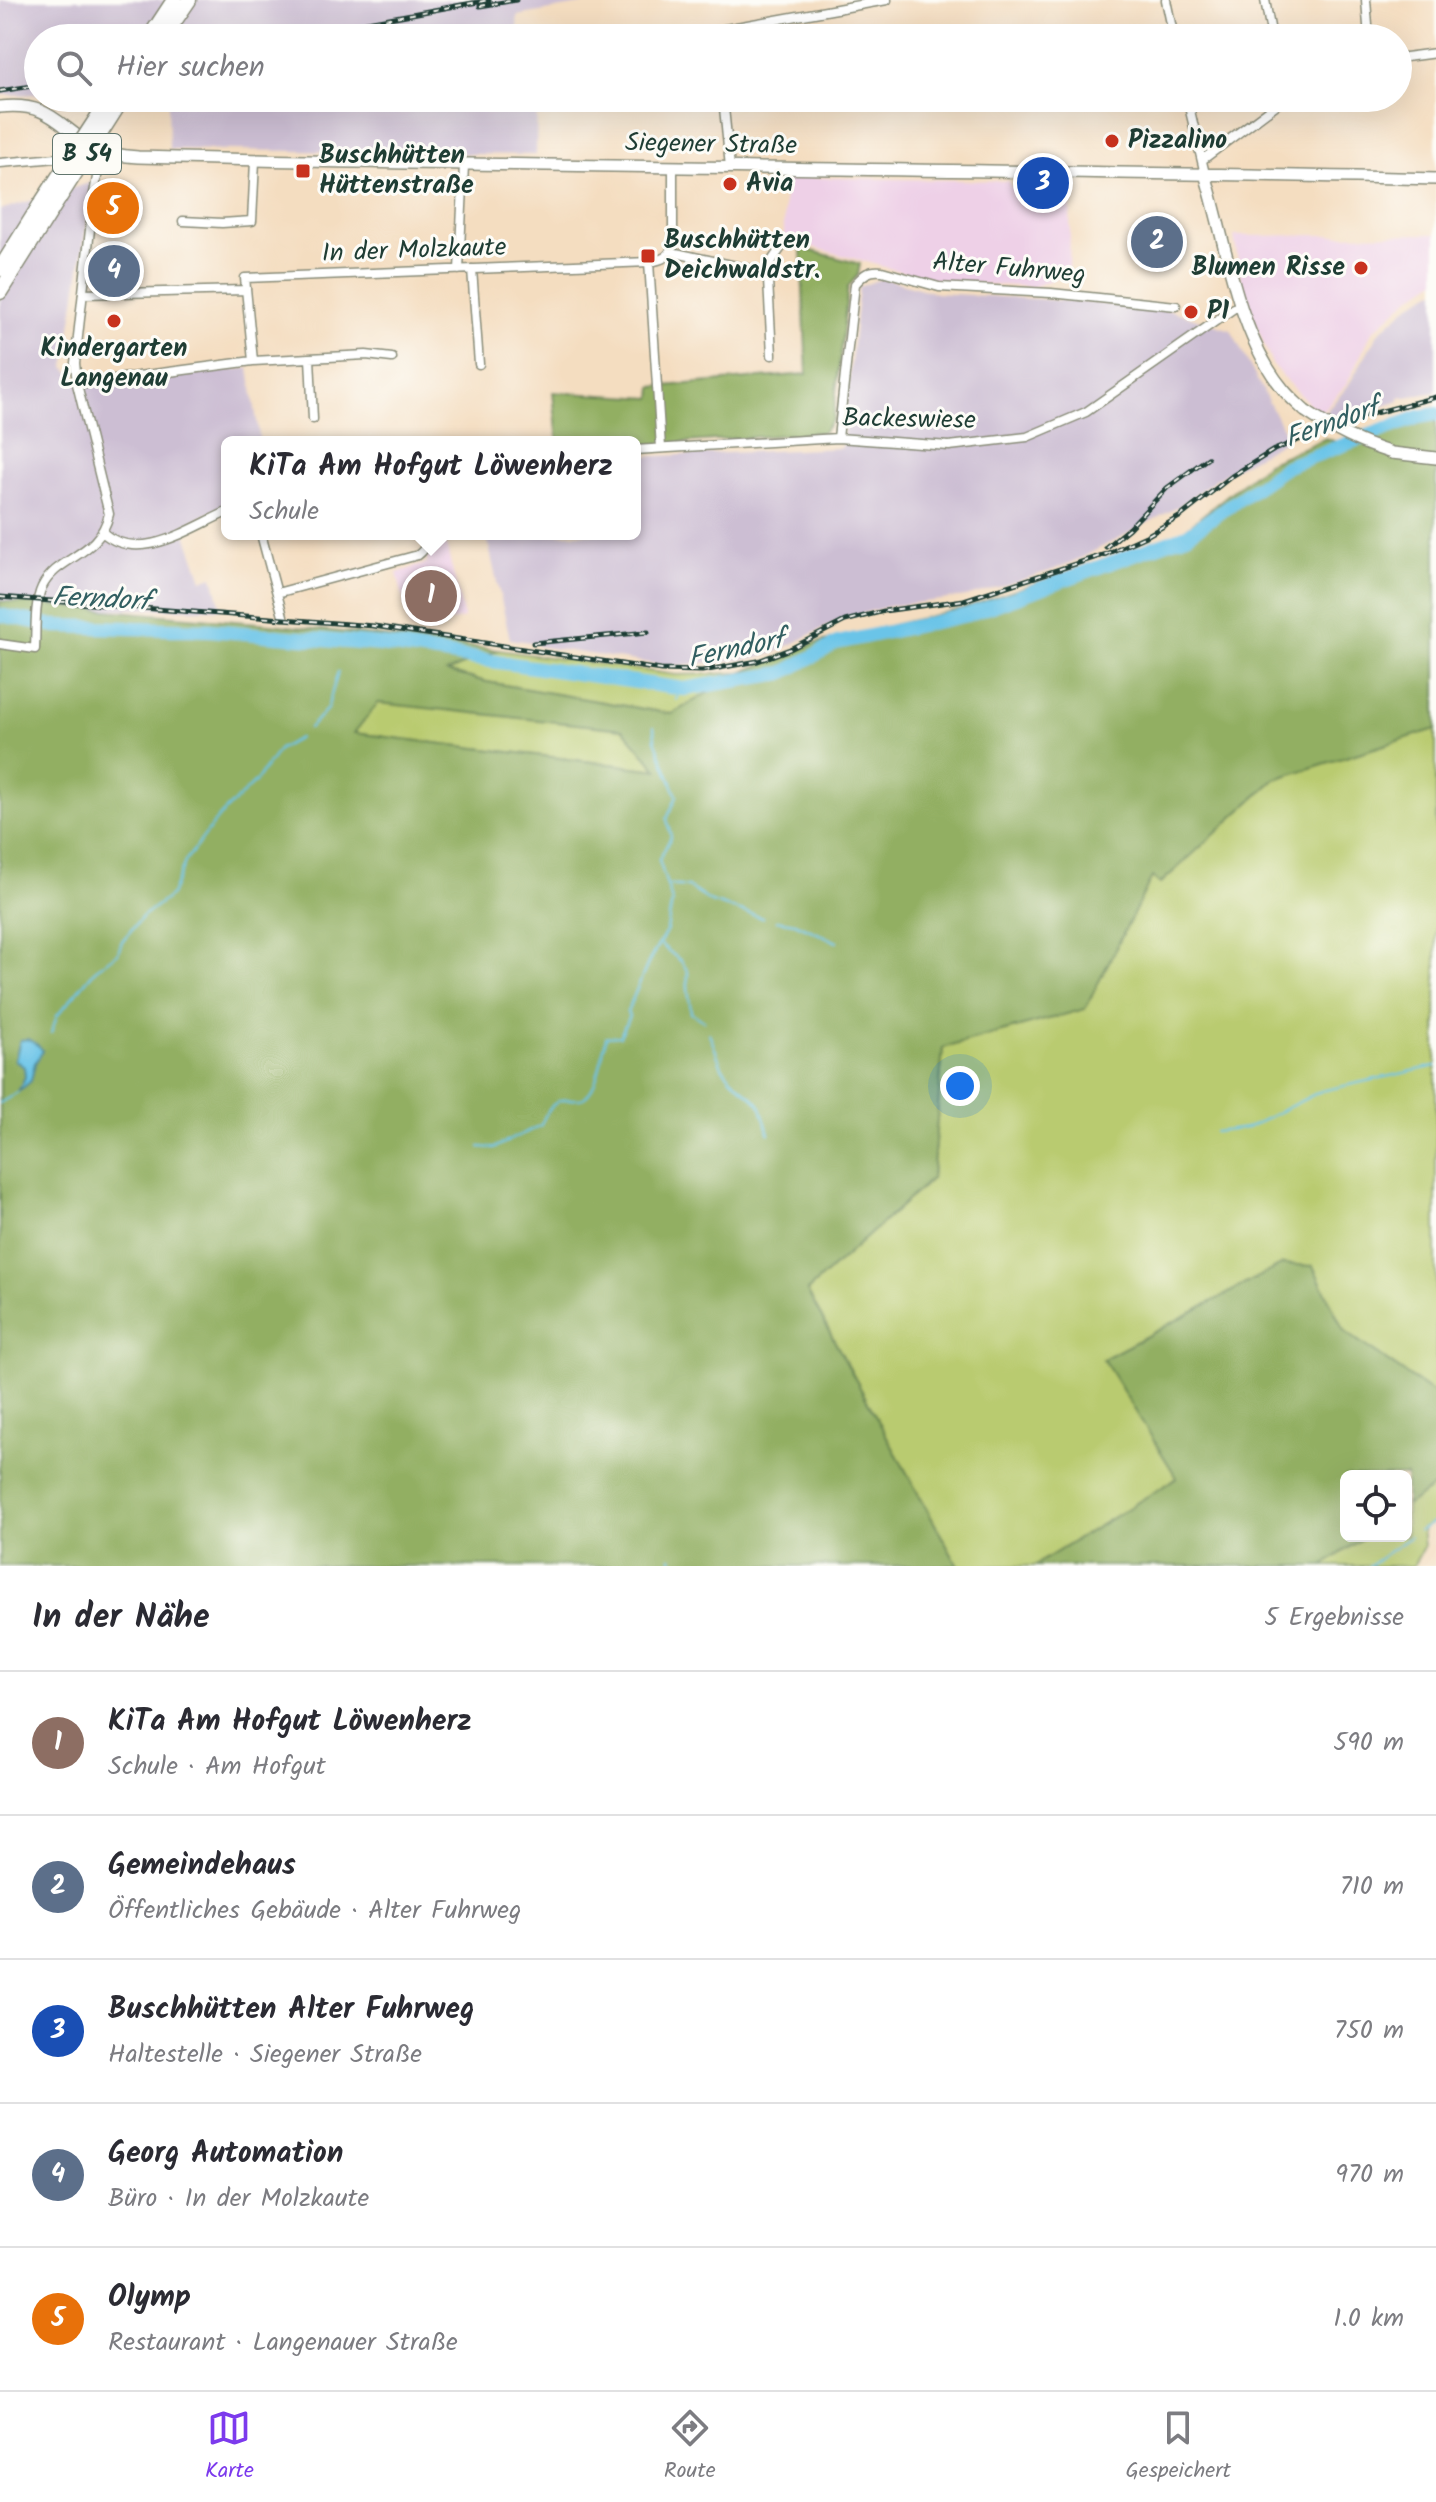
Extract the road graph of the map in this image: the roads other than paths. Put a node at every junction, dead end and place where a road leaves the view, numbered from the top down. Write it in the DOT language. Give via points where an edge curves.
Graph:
graph roads {
  1 [pos="174,0"];
  2 [pos="189,0"];
  3 [pos="887,0"];
  4 [pos="1166,0"];
  5 [pos="1265,0"];
  6 [pos="1366,0"];
  7 [pos="158,24"];
  8 [pos="173,24"];
  9 [pos="766,24"];
  10 [pos="1171,24"];
  11 [pos="1269,24"];
  12 [pos="1368,24"];
  13 [pos="1436,53"];
  14 [pos="1412,56"];
  15 [pos="24,106"];
  16 [pos="0,107"];
  17 [pos="44,112"];
  18 [pos="102,112"];
  19 [pos="113,112"];
  20 [pos="724,112"];
  21 [pos="1190,112"];
  22 [pos="1265,112"];
  23 [pos="105,151"];
  24 [pos="57,158"];
  25 [pos="1202,160"];
  26 [pos="255,161"];
  27 [pos="0,163"];
  28 [pos="464,165"];
  29 [pos="673,167"];
  30 [pos="730,167"];
  31 [pos="1205,174"];
  32 [pos="1436,179"];
  33 [pos="45,208"];
  34 [pos="183,221"];
  35 [pos="785,242"];
  36 [pos="671,252"];
  37 [pos="649,262"];
  38 [pos="0,269"];
  39 [pos="472,269"];
  40 [pos="459,270"];
  41 [pos="764,272"];
  42 [pos="245,290"];
  43 [pos="0,292"];
  44 [pos="83,294"];
  45 [pos="1240,304"];
  46 [pos="1176,306"];
  47 [pos="772,355"];
  48 [pos="310,358"];
  49 [pos="392,358"];
  50 [pos="253,361"];
  51 [pos="479,364"];
  52 [pos="77,384"];
  53 [pos="313,419"];
  54 [pos="838,438"];
  55 [pos="661,448"];
  56 [pos="641,450"];
  57 [pos="1436,458"];
  58 [pos="221,515"];
  59 [pos="102,532"];
  60 [pos="263,540"];
  61 [pos="425,540"];
  62 [pos="277,593"];
  63 [pos="283,616"];
  64 [pos="0,644"];
  1 -- 7 [label="highway"];
  2 -- 8 [label="highway"];
  3 -- 9 [label="street"];
  4 -- 10 [label="street"];
  5 -- 11 [label="street"];
  6 -- 12 [label="street"];
  13 -- 14 [label="street"];
  15 -- 16 [label="main road, Siegener Straße"];
  17 -- 23 [label="main road, Siegener Straße"];
  18 -- 33 [label="highway, B 54, bridge"];
  19 -- 33 [label="highway, B 54, bridge"];
  20 -- 30 [label="street"];
  21 -- 25 [label="street"];
  22 -- 25 [label="street"];
  23 -- 26 [label="main road, Siegener Straße"];
  23 -- 44 [label="street" via="94,194"];
  24 -- 27 [label="street"];
  25 -- 31 [label="street"];
  26 -- 28 [label="main road, Siegener Straße"];
  26 -- 34 [label="street" via="252,221"];
  28 -- 29 [label="main road, Siegener Straße"];
  28 -- 40 [label="street"];
  29 -- 30 [label="main road, Siegener Straße"];
  29 -- 36 [label="street"];
  30 -- 31 [label="main road, Siegener Straße"];
  31 -- 32 [label="main road, Siegener Straße"];
  31 -- 45 [label="main road"];
  33 -- 38 [label="highway, B 54"];
  33 -- 43 [label="highway, B 54"];
  35 -- 41 [label="street"];
  36 -- 37 [label="street, In der Molzkaute"];
  36 -- 41 [label="street"];
  37 -- 39 [label="street, In der Molzkaute"];
  37 -- 55 [label="street"];
  39 -- 40 [label="street, In der Molzkaute"];
  39 -- 51 [label="street"];
  40 -- 42 [label="street, In der Molzkaute" via="245,278"];
  41 -- 47 [label="street"];
  42 -- 44 [label="street, In der Molzkaute"];
  42 -- 50 [label="street"];
  44 -- 52 [label="street"];
  45 -- 54 [label="street, Backeswiese" via="1086,412 1027,437 949,446"];
  45 -- 57 [label="main road, bridge" via="1263,361 1305,411 1335,431 1392,453"];
  46 -- 54 [label="street, Alter Fuhrweg" via="939,287 882,271 864,274 855,284"];
  48 -- 49 [label="street"];
  48 -- 50 [label="street"];
  48 -- 53 [label="street"];
  50 -- 52 [label="street"];
  52 -- 59 [label="street" via="109,514"];
  54 -- 55 [label="street, Backeswiese"];
  55 -- 56 [label="street, Backeswiese"];
  58 -- 59 [label="street" via="152,544 117,542"];
  59 -- 64 [label="street" via="42,587 35,649"];
  60 -- 62 [label="street"];
  61 -- 62 [label="street" via="418,555"];
  62 -- 63 [label="street"];
}
